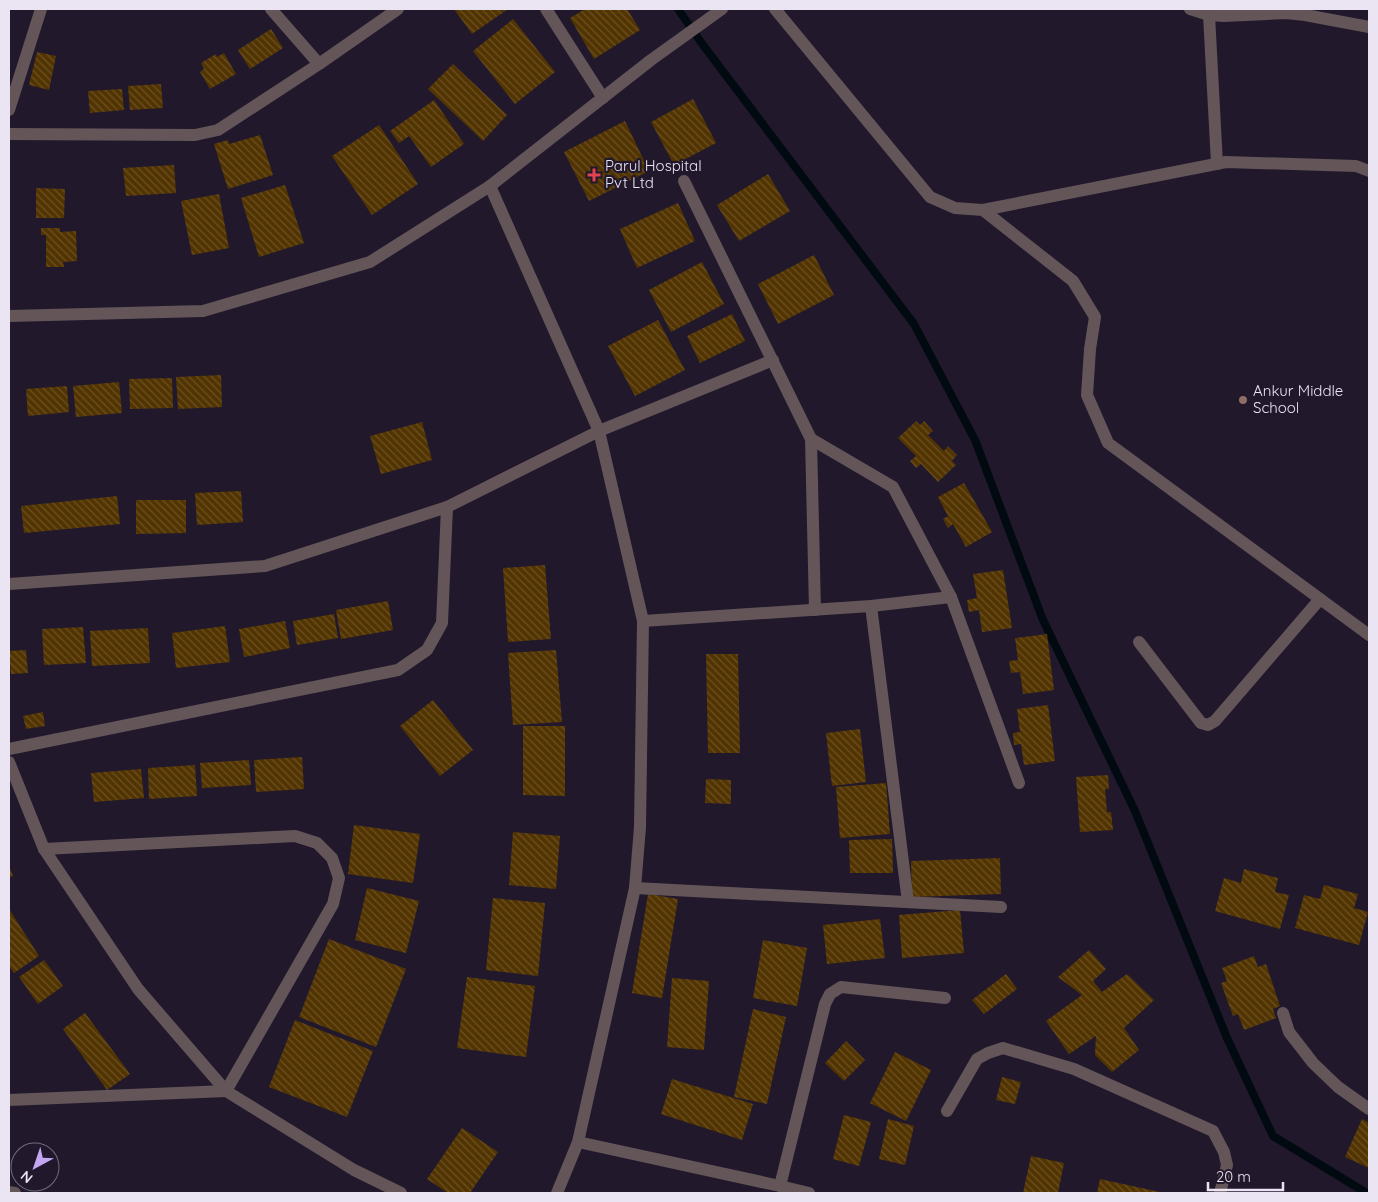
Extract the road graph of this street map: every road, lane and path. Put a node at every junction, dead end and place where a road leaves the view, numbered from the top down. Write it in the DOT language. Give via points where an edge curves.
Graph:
graph roads {
  1 [pos="41,9"];
  2 [pos="271,9"];
  3 [pos="398,9"];
  4 [pos="546,9"];
  5 [pos="775,9"];
  6 [pos="1190,9"];
  7 [pos="720,10"];
  8 [pos="1209,15"];
  9 [pos="1369,27"];
  10 [pos="319,64"];
  11 [pos="603,98"];
  12 [pos="9,110"];
  13 [pos="9,134"];
  14 [pos="1217,164"];
  15 [pos="1369,171"];
  16 [pos="684,181"];
  17 [pos="490,186"];
  18 [pos="983,210"];
  19 [pos="9,316"];
  20 [pos="773,360"];
  21 [pos="599,431"];
  22 [pos="811,439"];
  23 [pos="447,507"];
  24 [pos="9,584"];
  25 [pos="951,597"];
  26 [pos="1320,599"];
  27 [pos="871,606"];
  28 [pos="815,610"];
  29 [pos="643,621"];
  30 [pos="1369,635"];
  31 [pos="1139,642"];
  32 [pos="9,749"];
  33 [pos="9,762"];
  34 [pos="1019,783"];
  35 [pos="44,850"];
  36 [pos="636,888"];
  37 [pos="908,902"];
  38 [pos="1001,906"];
  39 [pos="945,998"];
  40 [pos="1284,1013"];
  41 [pos="226,1091"];
  42 [pos="9,1100"];
  43 [pos="1369,1109"];
  44 [pos="947,1110"];
  45 [pos="578,1142"];
  46 [pos="780,1186"];
  47 [pos="9,1192"];
  48 [pos="15,1193"];
  49 [pos="401,1193"];
  50 [pos="557,1193"];
  51 [pos="809,1193"];
  52 [pos="1220,1193"];
  1 -- 12 [label="street"];
  2 -- 10 [label="street"];
  3 -- 10 [label="street"];
  4 -- 11 [label="street"];
  5 -- 18 [label="street" via="930,197 955,208"];
  6 -- 8 [label="street"];
  7 -- 11 [label="street"];
  8 -- 9 [label="street" via="1286,13"];
  8 -- 14 [label="street"];
  10 -- 13 [label="street" via="218,130 195,136"];
  11 -- 17 [label="street"];
  14 -- 15 [label="street" via="1356,166"];
  14 -- 18 [label="street"];
  16 -- 20 [label="street"];
  17 -- 19 [label="street" via="370,262 203,311"];
  17 -- 21 [label="street"];
  18 -- 26 [label="street" via="1074,282 1095,317 1087,395 1108,443"];
  20 -- 21 [label="street"];
  20 -- 22 [label="street"];
  21 -- 23 [label="street"];
  21 -- 29 [label="street"];
  22 -- 25 [label="street" via="893,488"];
  22 -- 28 [label="street"];
  23 -- 24 [label="street" via="265,566"];
  23 -- 32 [label="street" via="442,623 427,650 398,670"];
  25 -- 27 [label="street"];
  25 -- 34 [label="street"];
  26 -- 30 [label="street"];
  26 -- 31 [label="street" via="1215,721 1208,725 1201,723"];
  27 -- 28 [label="street"];
  27 -- 37 [label="street"];
  28 -- 29 [label="street"];
  29 -- 36 [label="street"];
  33 -- 35 [label="street"];
  35 -- 41 [label="street" via="138,989"];
  35 -- 41 [label="street" via="295,836 317,843 332,858 339,878 333,904"];
  36 -- 37 [label="street"];
  36 -- 45 [label="street"];
  37 -- 38 [label="street"];
  39 -- 46 [label="street" via="841,987 830,994"];
  40 -- 43 [label="street" via="1289,1032 1312,1063"];
  41 -- 42 [label="street"];
  41 -- 49 [label="street" via="354,1170"];
  44 -- 52 [label="street" via="977,1059 988,1053 1004,1048 1074,1069 1213,1131 1227,1165"];
  45 -- 46 [label="street"];
  45 -- 50 [label="street"];
  46 -- 51 [label="street"];
  47 -- 48 [label="street"];
}
